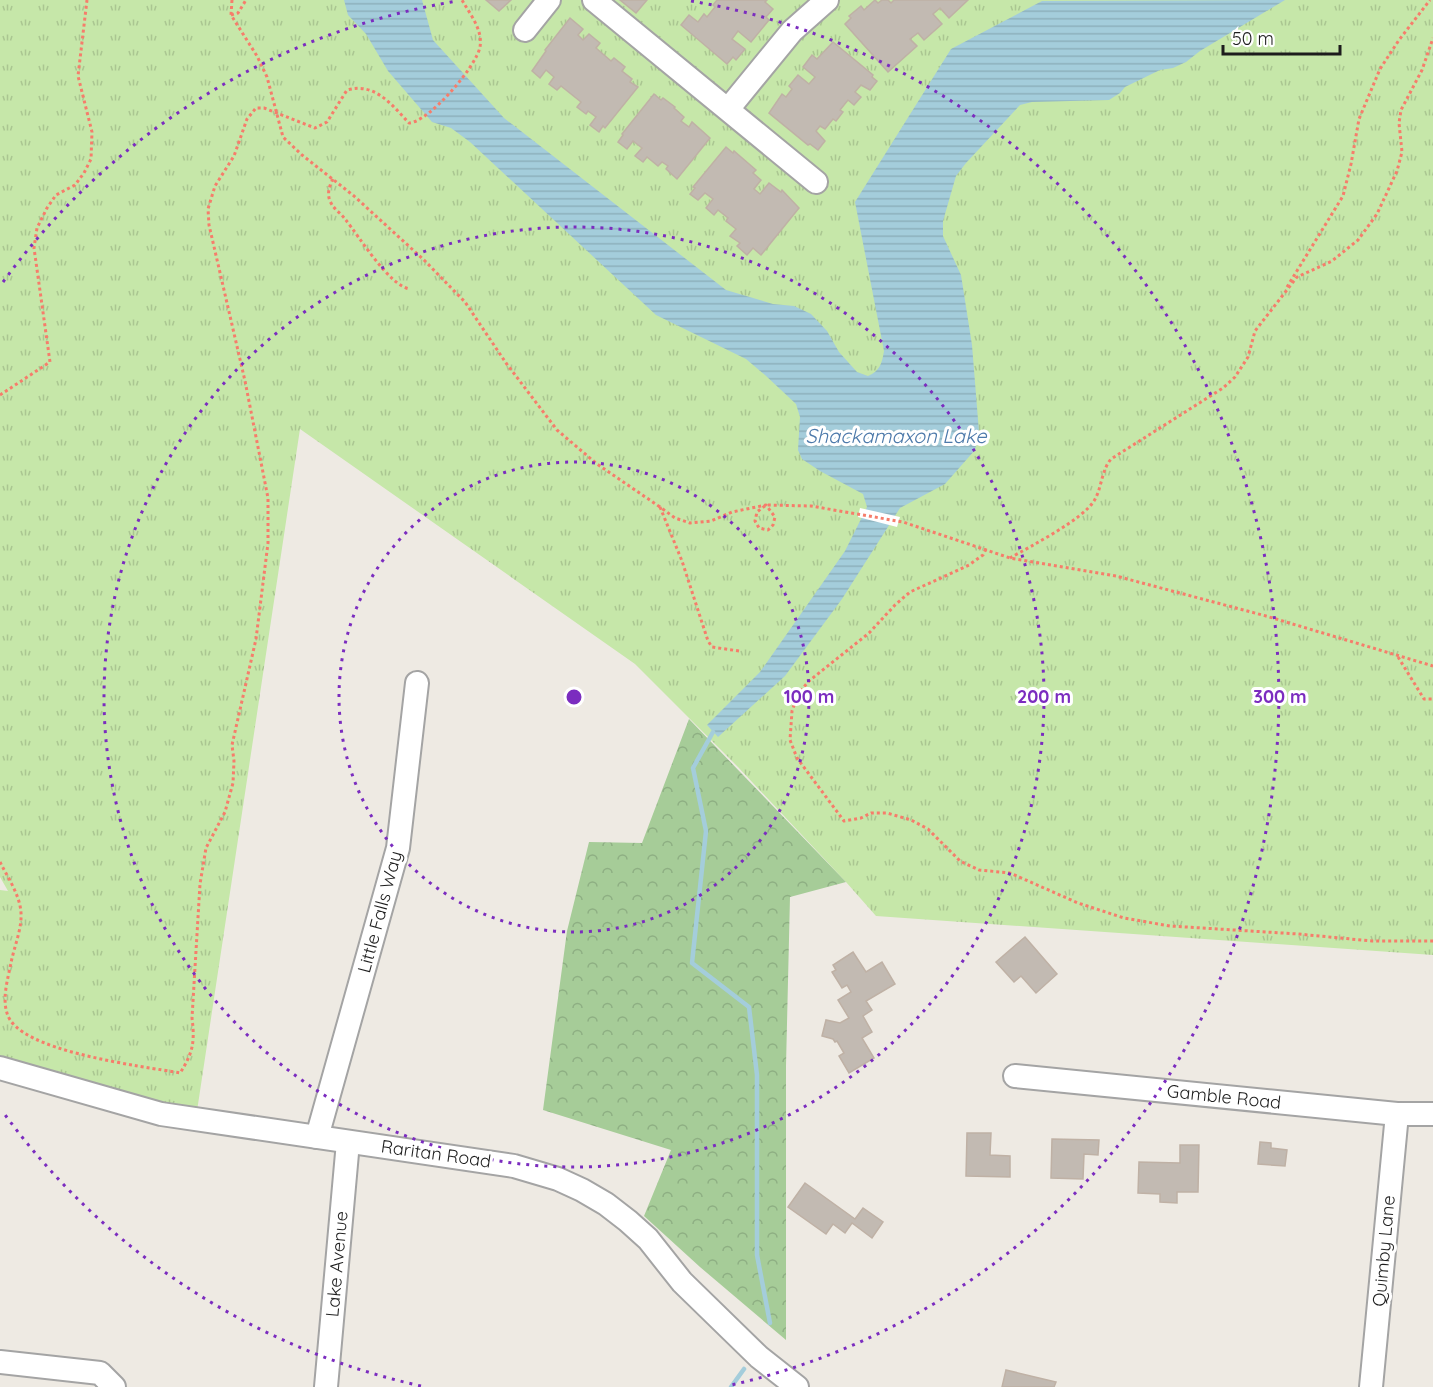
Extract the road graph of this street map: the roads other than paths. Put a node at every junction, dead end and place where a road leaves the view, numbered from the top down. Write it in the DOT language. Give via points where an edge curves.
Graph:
graph roads {
  1 [pos="549,0"];
  2 [pos="594,0"];
  3 [pos="827,0"];
  4 [pos="525,30"];
  5 [pos="729,108"];
  6 [pos="816,182"];
  7 [pos="417,683"];
  8 [pos="0,1068"];
  9 [pos="1015,1076"];
  10 [pos="1397,1114"];
  11 [pos="1433,1114"];
  12 [pos="317,1137"];
  13 [pos="348,1142"];
  14 [pos="0,1362"];
  15 [pos="114,1387"];
  16 [pos="326,1387"];
  17 [pos="797,1387"];
  18 [pos="1371,1387"];
  1 -- 4 [label="street"];
  2 -- 5 [label="street"];
  3 -- 5 [label="street" via="792,31"];
  5 -- 6 [label="street"];
  7 -- 12 [label="street, Little Falls Way" via="398,851"];
  8 -- 12 [label="street, Raritan Road" via="160,1114"];
  9 -- 10 [label="street, Gamble Road"];
  10 -- 11 [label="street, Gamble Road"];
  10 -- 18 [label="street, Quimby Lane"];
  12 -- 13 [label="street, Raritan Road"];
  13 -- 16 [label="street, Lake Avenue"];
  13 -- 17 [label="street, Raritan Road" via="514,1166 582,1190 614,1210 648,1239 682,1282 759,1357"];
  14 -- 15 [label="street" via="100,1373"];
}
